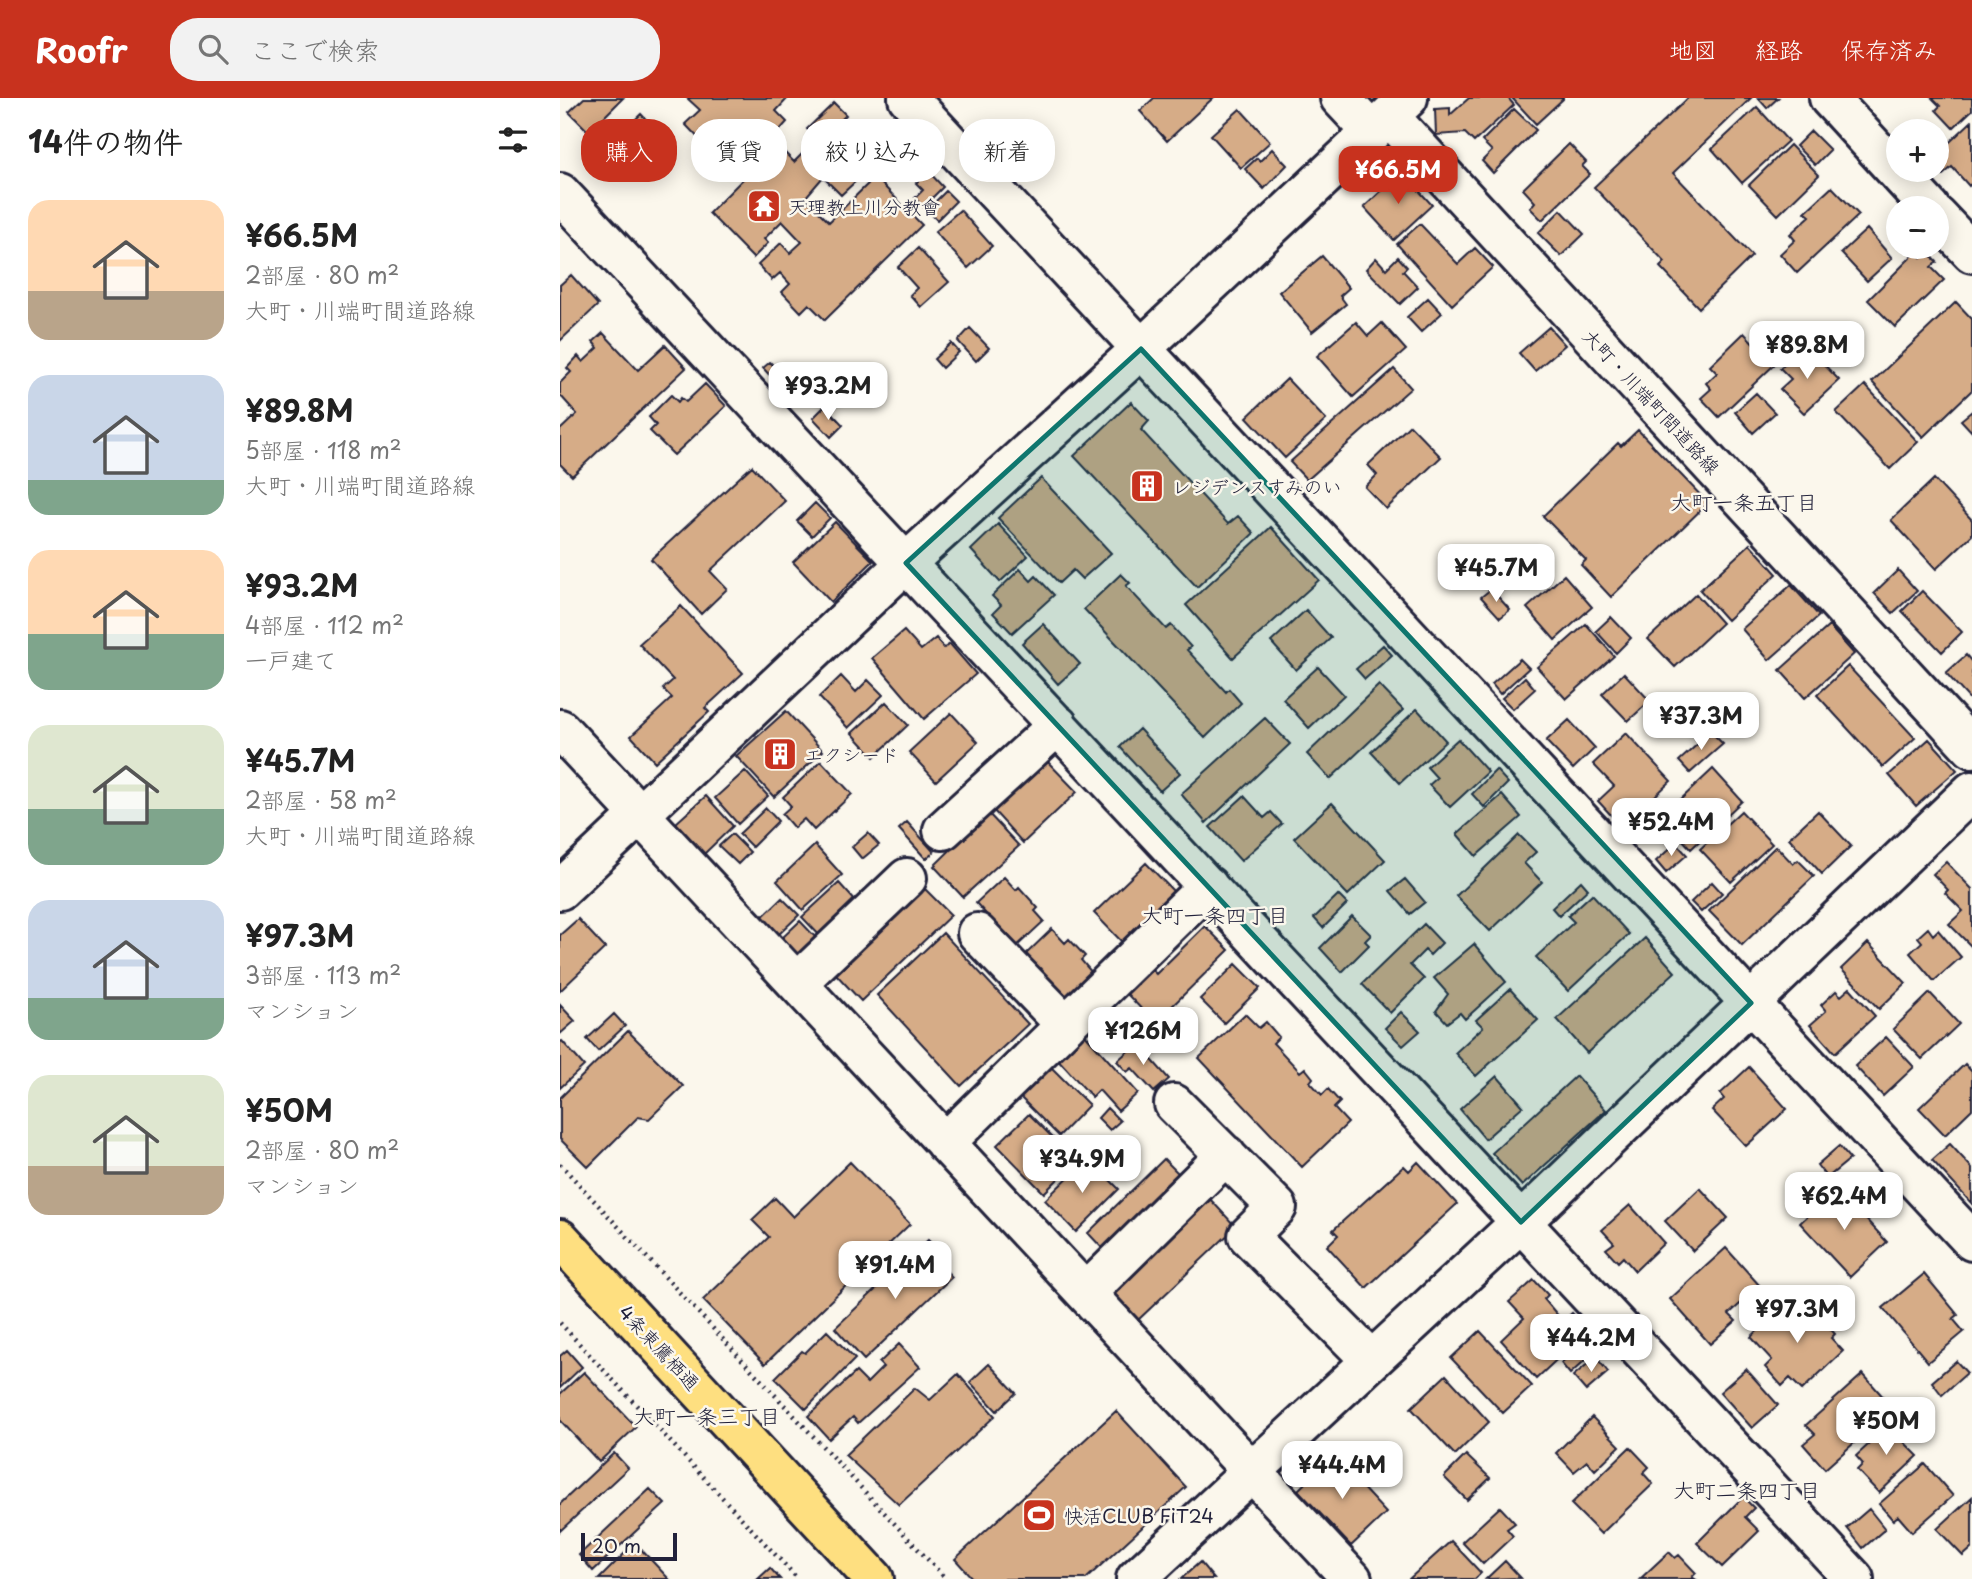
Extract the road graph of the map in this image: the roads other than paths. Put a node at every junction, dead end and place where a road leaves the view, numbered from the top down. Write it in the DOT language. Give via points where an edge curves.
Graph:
graph roads {
  1 [pos="908,98"];
  2 [pos="1340,98"];
  3 [pos="1829,98"];
  4 [pos="1389,115"];
  5 [pos="560,193"];
  6 [pos="1919,196"];
  7 [pos="1949,229"];
  8 [pos="1972,253"];
  9 [pos="1141,349"];
  10 [pos="906,563"];
  11 [pos="1058,725"];
  12 [pos="560,729"];
  13 [pos="1972,748"];
  14 [pos="1972,791"];
  15 [pos="639,814"];
  16 [pos="943,830"];
  17 [pos="907,878"];
  18 [pos="1208,886"];
  19 [pos="560,890"];
  20 [pos="977,933"];
  21 [pos="797,982"];
  22 [pos="1752,1003"];
  23 [pos="1066,1025"];
  24 [pos="1174,1104"];
  25 [pos="945,1143"];
  26 [pos="1226,1156"];
  27 [pos="1521,1222"];
  28 [pos="560,1239"];
  29 [pos="1972,1241"];
  30 [pos="1086,1293"];
  31 [pos="1371,1360"];
  32 [pos="1251,1471"];
  33 [pos="874,1579"];
  34 [pos="1136,1579"];
  35 [pos="1352,1579"];
  36 [pos="1854,1579"];
  1 -- 9 [label="street"];
  2 -- 4 [label="street, 大町・川端町間道路線"];
  3 -- 6 [label="street"];
  4 -- 9 [label="street"];
  4 -- 13 [label="street, 大町・川端町間道路線"];
  5 -- 10 [label="street"];
  7 -- 8 [label="street"];
  9 -- 10 [label="street"];
  9 -- 22 [label="street"];
  10 -- 11 [label="street"];
  10 -- 15 [label="street"];
  11 -- 16 [label="street"];
  11 -- 18 [label="street"];
  12 -- 15 [label="street"];
  14 -- 22 [label="street"];
  15 -- 19 [label="street"];
  15 -- 21 [label="street"];
  17 -- 21 [label="street"];
  18 -- 23 [label="street"];
  18 -- 27 [label="street"];
  20 -- 23 [label="street"];
  21 -- 25 [label="street"];
  22 -- 27 [label="street"];
  22 -- 29 [label="street"];
  23 -- 25 [label="street"];
  24 -- 26 [label="street"];
  25 -- 30 [label="street"];
  26 -- 30 [label="street"];
  26 -- 31 [label="street" via="1277,1207 1248,1236"];
  27 -- 31 [label="street"];
  27 -- 36 [label="street"];
  28 -- 33 [label="highway, 4条東鷹栖通"];
  30 -- 32 [label="street"];
  31 -- 32 [label="street"];
  32 -- 34 [label="street"];
  32 -- 35 [label="street"];
}
